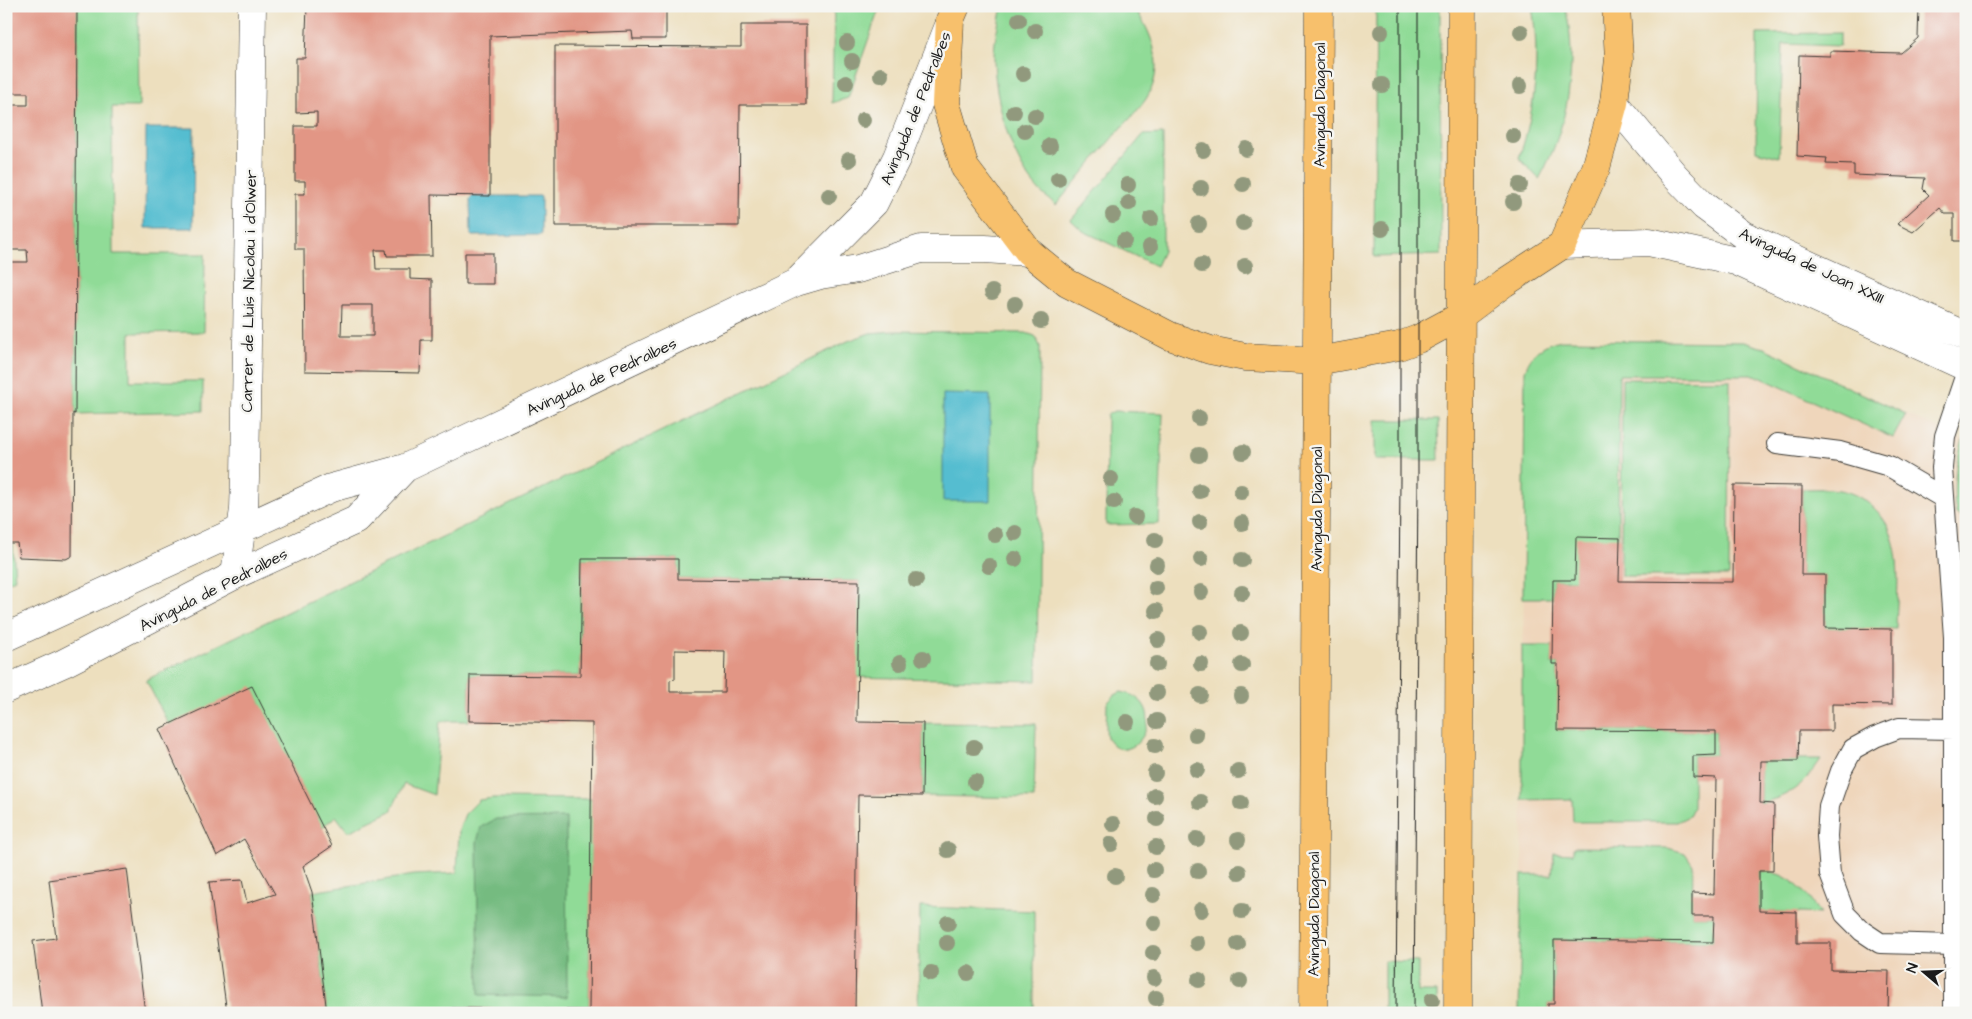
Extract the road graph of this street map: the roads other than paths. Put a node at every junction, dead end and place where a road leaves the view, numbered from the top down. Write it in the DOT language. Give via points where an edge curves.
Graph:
graph roads {
  1 [pos="252,6"];
  2 [pos="1320,6"];
  3 [pos="1462,6"];
  4 [pos="1616,6"];
  5 [pos="953,13"];
  6 [pos="1614,104"];
  7 [pos="1562,245"];
  8 [pos="1028,252"];
  9 [pos="796,282"];
  10 [pos="1460,318"];
  11 [pos="1966,336"];
  12 [pos="1317,360"];
  13 [pos="1966,367"];
  14 [pos="1966,374"];
  15 [pos="1776,444"];
  16 [pos="405,468"];
  17 [pos="1942,497"];
  18 [pos="242,528"];
  19 [pos="1966,569"];
  20 [pos="236,575"];
  21 [pos="6,637"];
  22 [pos="1960,638"];
  23 [pos="6,690"];
  24 [pos="1954,729"];
  25 [pos="1954,945"];
  26 [pos="1313,1013"];
  27 [pos="1458,1013"];
  28 [pos="1954,1013"];
  1 -- 18 [label="street, Carrer de Lluís Nicolau i d'Olwer"];
  2 -- 12 [label="main road, Avinguda Diagonal"];
  3 -- 10 [label="main road"];
  4 -- 6 [label="main road" via="1619,59"];
  5 -- 8 [label="main road" via="946,104 965,168"];
  5 -- 9 [label="street, Avinguda de Pedralbes" via="897,157 874,203"];
  6 -- 7 [label="main road" via="1596,168"];
  6 -- 11 [label="street, Avinguda de Joan XXIII" via="1704,206 1743,235"];
  7 -- 10 [label="main road" via="1510,279"];
  7 -- 13 [label="street, Avinguda de Joan XXIII" via="1649,242 1736,262"];
  8 -- 9 [label="street, Avinguda de Pedralbes" via="921,249 858,269"];
  8 -- 12 [label="main road" via="1067,283 1170,336 1210,350 1245,356"];
  9 -- 16 [label="street, Avinguda de Pedralbes"];
  10 -- 12 [label="main road" via="1399,346"];
  10 -- 27 [label="main road"];
  12 -- 26 [label="main road, Avinguda Diagonal"];
  14 -- 17 [label="lane" via="1945,436"];
  15 -- 17 [label="lane" via="1840,452 1889,466"];
  16 -- 18 [label="street, Avinguda de Pedralbes" via="330,488"];
  16 -- 20 [label="street, Avinguda de Pedralbes" via="356,520"];
  17 -- 22 [label="lane"];
  18 -- 20 [label="street, Carrer de Lluís Nicolau i d'Olwer"];
  18 -- 21 [label="street, Avinguda de Pedralbes"];
  19 -- 22 [label="lane" via="1959,596"];
  20 -- 23 [label="street, Avinguda de Pedralbes"];
  22 -- 24 [label="lane"];
  24 -- 25 [label="lane"];
  24 -- 25 [label="lane" via="1899,728 1853,749 1841,771 1829,806 1827,836 1830,874 1845,914 1862,931 1880,943"];
  25 -- 28 [label="lane"];
}
